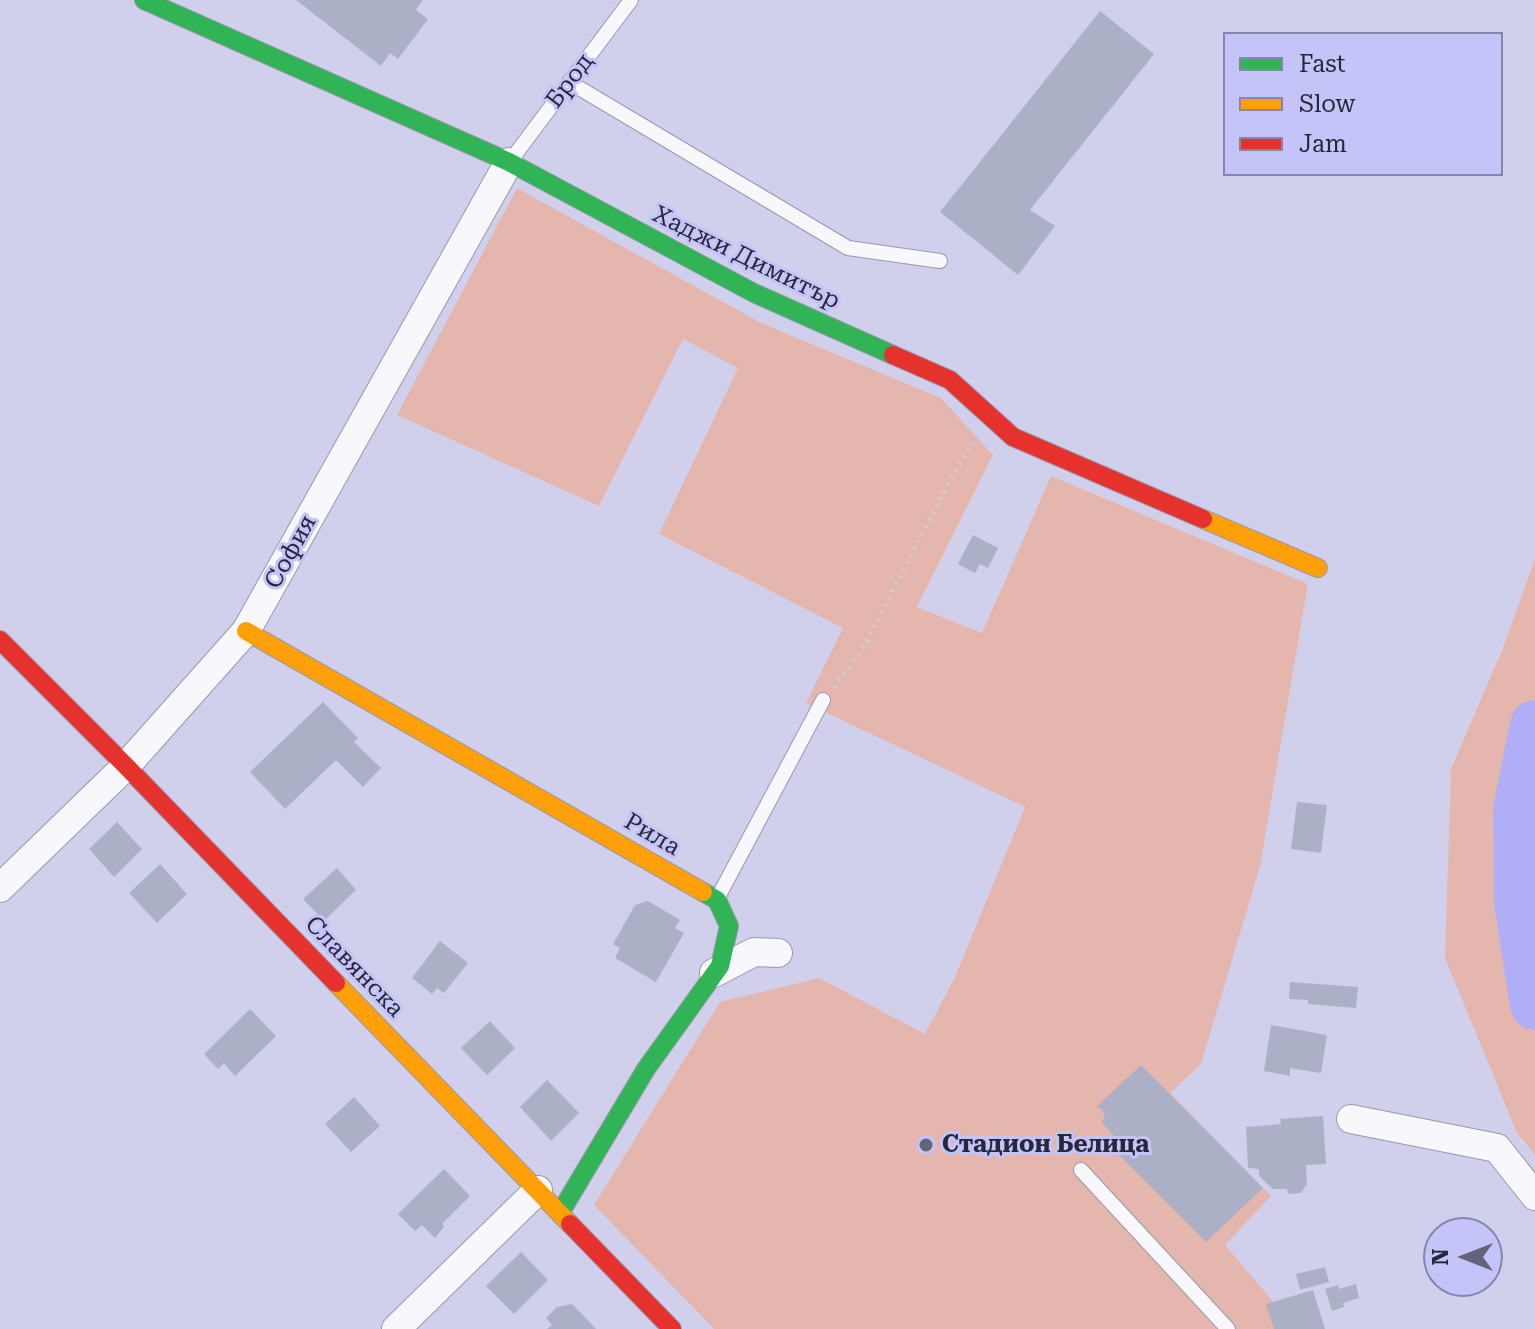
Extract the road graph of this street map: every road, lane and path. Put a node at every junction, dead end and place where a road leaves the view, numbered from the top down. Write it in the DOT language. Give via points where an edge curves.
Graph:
graph roads {
  1 [pos="144,0"];
  2 [pos="631,0"];
  3 [pos="569,82"];
  4 [pos="509,162"];
  5 [pos="940,261"];
  6 [pos="977,405"];
  7 [pos="1318,568"];
  8 [pos="246,631"];
  9 [pos="0,640"];
  10 [pos="823,700"];
  11 [pos="126,766"];
  12 [pos="0,888"];
  13 [pos="717,900"];
  14 [pos="778,953"];
  15 [pos="714,973"];
  16 [pos="1351,1119"];
  17 [pos="1081,1170"];
  18 [pos="538,1190"];
  19 [pos="1535,1196"];
  20 [pos="560,1213"];
  21 [pos="396,1329"];
  22 [pos="672,1329"];
  23 [pos="1228,1329"];
  1 -- 4 [label="street, Хаджи Димитър"];
  2 -- 3 [label="lane, Брод"];
  3 -- 4 [label="lane, Брод"];
  3 -- 5 [label="lane" via="848,248"];
  4 -- 6 [label="street, Хаджи Димитър" via="754,293 950,380"];
  4 -- 8 [label="street, София"];
  6 -- 7 [label="street, Хаджи Димитър" via="1013,437"];
  6 -- 10 [label="path" via="973,446 862,650"];
  8 -- 11 [label="street, София"];
  8 -- 13 [label="street, Рила"];
  9 -- 11 [label="street, Славянска"];
  10 -- 13 [label="lane"];
  11 -- 12 [label="street, София"];
  11 -- 18 [label="street, Славянска"];
  13 -- 15 [label="street" via="729,926"];
  14 -- 15 [label="street" via="754,952"];
  15 -- 20 [label="street" via="646,1069"];
  16 -- 19 [label="street" via="1497,1148"];
  17 -- 23 [label="lane"];
  18 -- 20 [label="street, Славянска"];
  18 -- 21 [label="street"];
  20 -- 22 [label="street, Славянска"];
}
